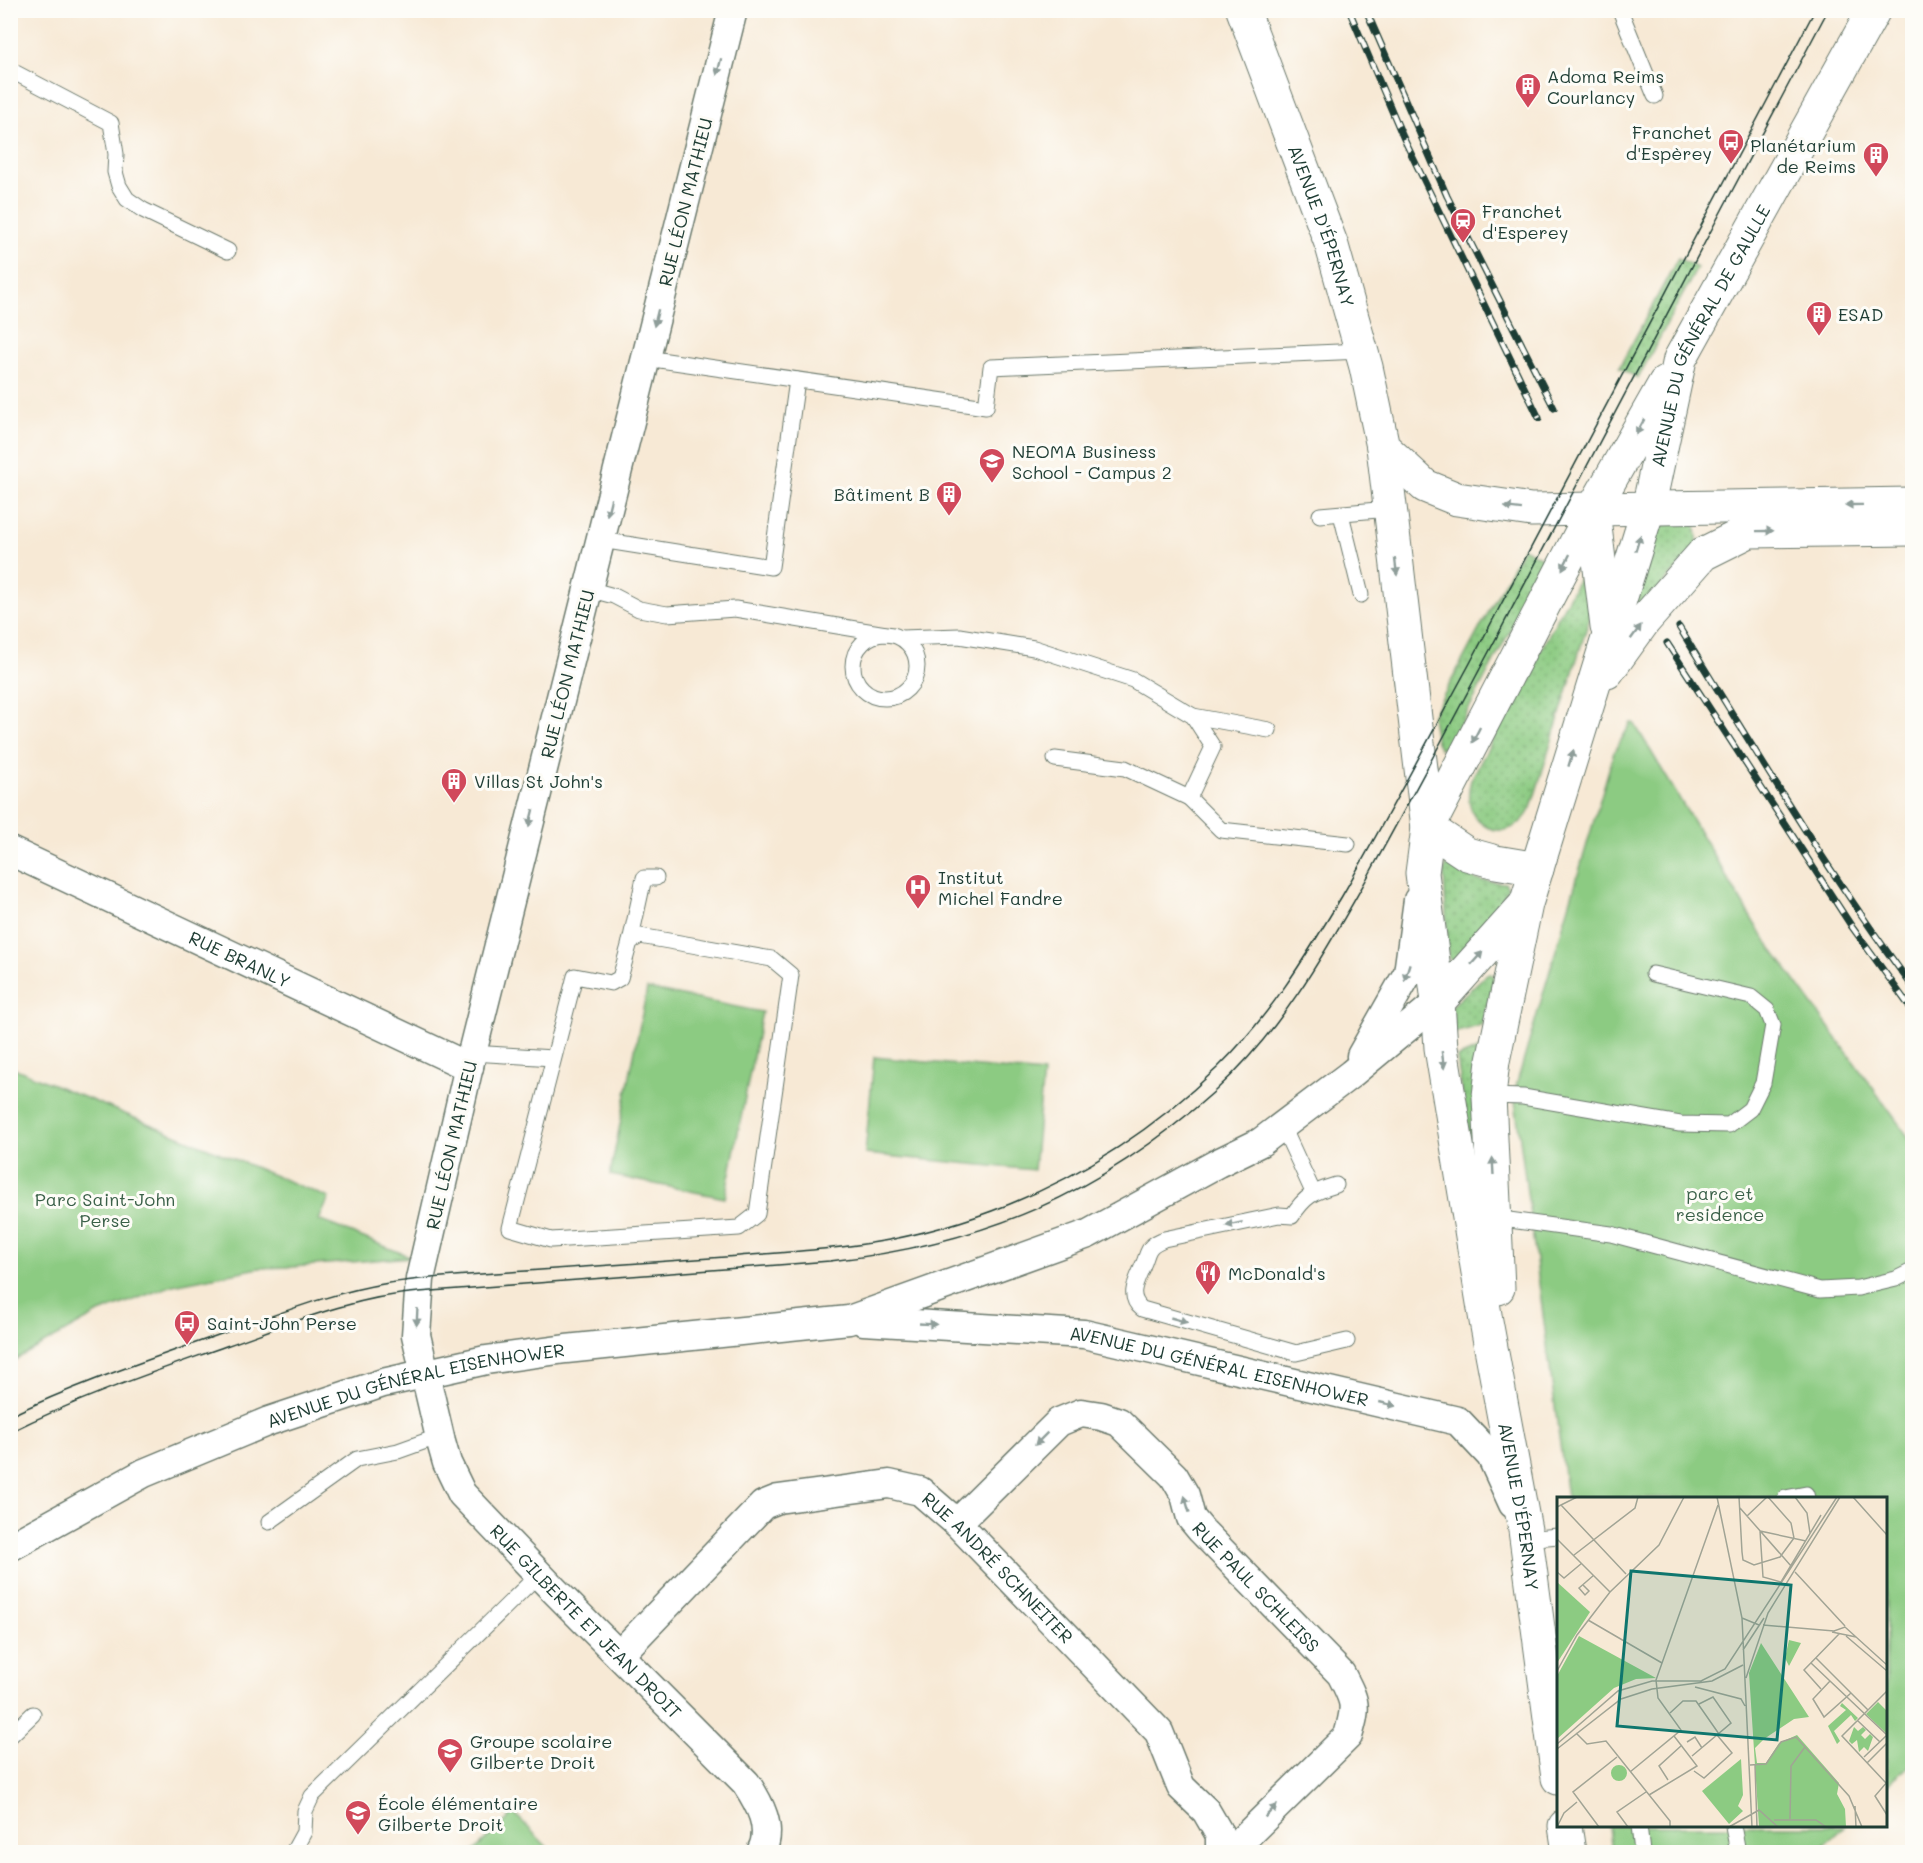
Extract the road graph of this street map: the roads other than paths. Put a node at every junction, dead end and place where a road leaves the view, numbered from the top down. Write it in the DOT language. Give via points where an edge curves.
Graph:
graph roads {
  1 [pos="733,10"];
  2 [pos="1243,10"];
  3 [pos="1620,10"];
  4 [pos="1874,10"];
  5 [pos="10,70"];
  6 [pos="1655,96"];
  7 [pos="228,251"];
  8 [pos="1362,351"];
  9 [pos="646,358"];
  10 [pos="1680,358"];
  11 [pos="796,380"];
  12 [pos="1383,447"];
  13 [pos="1912,504"];
  14 [pos="1389,509"];
  15 [pos="1648,509"];
  16 [pos="1593,510"];
  17 [pos="1341,514"];
  18 [pos="1320,515"];
  19 [pos="1912,529"];
  20 [pos="601,540"];
  21 [pos="588,589"];
  22 [pos="1361,595"];
  23 [pos="886,634"];
  24 [pos="902,639"];
  25 [pos="1608,639"];
  26 [pos="1590,696"];
  27 [pos="1193,716"];
  28 [pos="1269,730"];
  29 [pos="1055,759"];
  30 [pos="1189,798"];
  31 [pos="1428,828"];
  32 [pos="1348,844"];
  33 [pos="10,851"];
  34 [pos="1537,869"];
  35 [pos="1422,873"];
  36 [pos="656,878"];
  37 [pos="1526,904"];
  38 [pos="630,942"];
  39 [pos="1653,974"];
  40 [pos="1438,1002"];
  41 [pos="553,1058"];
  42 [pos="470,1060"];
  43 [pos="1351,1074"];
  44 [pos="1489,1096"];
  45 [pos="1283,1127"];
  46 [pos="1336,1185"];
  47 [pos="1313,1192"];
  48 [pos="1495,1218"];
  49 [pos="1912,1271"];
  50 [pos="849,1320"];
  51 [pos="1347,1341"];
  52 [pos="424,1374"];
  53 [pos="1504,1413"];
  54 [pos="440,1436"];
  55 [pos="1790,1497"];
  56 [pos="1807,1497"];
  57 [pos="269,1521"];
  58 [pos="957,1523"];
  59 [pos="1525,1535"];
  60 [pos="1557,1536"];
  61 [pos="10,1547"];
  62 [pos="539,1574"];
  63 [pos="619,1655"];
  64 [pos="33,1714"];
  65 [pos="10,1736"];
  66 [pos="1557,1771"];
  67 [pos="1565,1827"];
  68 [pos="1639,1827"];
  69 [pos="1733,1827"];
  70 [pos="292,1852"];
  71 [pos="761,1852"];
  72 [pos="1220,1852"];
  73 [pos="1230,1852"];
  74 [pos="1569,1852"];
  75 [pos="1642,1852"];
  76 [pos="1738,1852"];
  1 -- 9 [label="street, RUE LÉON MATHIEU, one-way"];
  2 -- 8 [label="main road, AVENUE D'ÉPERNAY" via="1332,246"];
  3 -- 6 [label="lane"];
  4 -- 10 [label="main road, AVENUE DU GÉNÉRAL DE GAULLE"];
  5 -- 7 [label="lane" via="111,123 115,172 127,199"];
  8 -- 11 [label="lane" via="992,367 986,407"];
  8 -- 12 [label="main road, AVENUE D'ÉPERNAY"];
  9 -- 11 [label="lane"];
  9 -- 20 [label="street, RUE LÉON MATHIEU, one-way"];
  10 -- 15 [label="main road, AVENUE DU GÉNÉRAL DE GAULLE"];
  10 -- 16 [label="main road, one-way"];
  11 -- 20 [label="lane" via="771,567"];
  12 -- 14 [label="main road, AVENUE D'ÉPERNAY"];
  16 -- 12 [label="main road, one-way" via="1531,510 1457,500 1425,486"];
  13 -- 15 [label="main road, one-way"];
  14 -- 17 [label="lane"];
  14 -- 31 [label="main road, AVENUE D'ÉPERNAY, one-way"];
  15 -- 16 [label="main road"];
  25 -- 15 [label="main road, AVENUE DU GÉNÉRAL DE GAULLE, one-way"];
  16 -- 25 [label="main road"];
  16 -- 31 [label="main road, one-way"];
  17 -- 18 [label="lane"];
  17 -- 22 [label="lane"];
  26 -- 19 [label="main road, one-way" via="1644,621 1710,549 1749,531"];
  20 -- 21 [label="street, RUE LÉON MATHIEU"];
  21 -- 23 [label="lane" via="639,609 667,614 735,609"];
  21 -- 42 [label="street, RUE LÉON MATHIEU, one-way"];
  23 -- 24 [label="lane"];
  23 -- 24 [label="lane" via="863,643 853,661 857,682 873,696 894,697 911,685 918,665 910,645"];
  24 -- 27 [label="lane" via="959,636 1034,648 1133,680"];
  25 -- 26 [label="main road, AVENUE DU GÉNÉRAL DE GAULLE"];
  34 -- 26 [label="main road, AVENUE DU GÉNÉRAL DE GAULLE, one-way"];
  27 -- 28 [label="lane"];
  27 -- 30 [label="lane" via="1213,747"];
  29 -- 30 [label="lane" via="1125,768"];
  30 -- 32 [label="lane" via="1221,830"];
  31 -- 34 [label="main road" via="1467,854"];
  31 -- 35 [label="main road"];
  33 -- 42 [label="street, RUE BRANLY"];
  34 -- 37 [label="main road, AVENUE DU GÉNÉRAL DE GAULLE"];
  35 -- 40 [label="main road"];
  35 -- 43 [label="street, AVENUE DU GÉNÉRAL EISENHOWER, one-way" via="1408,973"];
  36 -- 38 [label="lane" via="644,878"];
  40 -- 37 [label="main road, one-way"];
  37 -- 44 [label="main road, AVENUE DU GÉNÉRAL DE GAULLE"];
  38 -- 41 [label="lane" via="620,978 610,983 575,976"];
  38 -- 41 [label="lane" via="640,936 772,959 791,975 757,1214 739,1228 551,1240 510,1228"];
  39 -- 44 [label="lane" via="1751,997 1767,1010 1773,1025 1763,1083 1750,1109 1729,1125 1680,1124 1523,1097"];
  40 -- 43 [label="street, AVENUE DU GÉNÉRAL EISENHOWER"];
  40 -- 53 [label="main road, one-way" via="1449,1100"];
  41 -- 42 [label="lane"];
  42 -- 52 [label="street, RUE LÉON MATHIEU, one-way" via="420,1279 416,1335"];
  43 -- 45 [label="street, AVENUE DU GÉNÉRAL EISENHOWER"];
  48 -- 44 [label="main road, AVENUE DU GÉNÉRAL DE GAULLE, one-way"];
  45 -- 47 [label="lane"];
  45 -- 50 [label="street, AVENUE DU GÉNÉRAL EISENHOWER" via="1088,1234"];
  46 -- 47 [label="lane"];
  47 -- 51 [label="lane, one-way" via="1292,1216 1279,1215 1156,1243 1133,1286 1134,1296 1142,1309 1296,1353"];
  48 -- 49 [label="lane" via="1611,1234 1820,1290 1858,1288"];
  48 -- 53 [label="main road, AVENUE DU GÉNÉRAL DE GAULLE"];
  50 -- 52 [label="street, AVENUE DU GÉNÉRAL EISENHOWER" via="542,1352"];
  50 -- 59 [label="street, AVENUE DU GÉNÉRAL EISENHOWER, one-way" via="1084,1334 1458,1421 1491,1456"];
  52 -- 54 [label="street, RUE GILBERTE ET JEAN DROIT"];
  52 -- 61 [label="street, AVENUE DU GÉNÉRAL EISENHOWER" via="362,1389 225,1439 144,1473"];
  53 -- 59 [label="main road, AVENUE D'ÉPERNAY"];
  54 -- 57 [label="lane" via="398,1451 357,1459"];
  54 -- 62 [label="street, RUE GILBERTE ET JEAN DROIT" via="447,1463 462,1494"];
  55 -- 56 [label="lane"];
  58 -- 63 [label="street, RUE ANDRÉ SCHNEITER" via="920,1491 890,1484 778,1499 763,1505"];
  58 -- 72 [label="street, RUE ANDRÉ SCHNEITER" via="1160,1732 1181,1787 1206,1811 1220,1835"];
  73 -- 58 [label="street, RUE PAUL SCHLEISS, one-way" via="1348,1736 1355,1710 1341,1674 1200,1530 1174,1476 1119,1422 1081,1413 1059,1422"];
  59 -- 60 [label="lane"];
  59 -- 66 [label="main road, AVENUE D'ÉPERNAY"];
  62 -- 63 [label="street, RUE GILBERTE ET JEAN DROIT"];
  62 -- 70 [label="lane" via="312,1796 305,1811 304,1832"];
  63 -- 71 [label="street, RUE GILBERTE ET JEAN DROIT" via="746,1783 761,1806 765,1822"];
  64 -- 65 [label="lane"];
  67 -- 74 [label="main road"];
  68 -- 75 [label="lane"];
  69 -- 76 [label="lane"];
}
